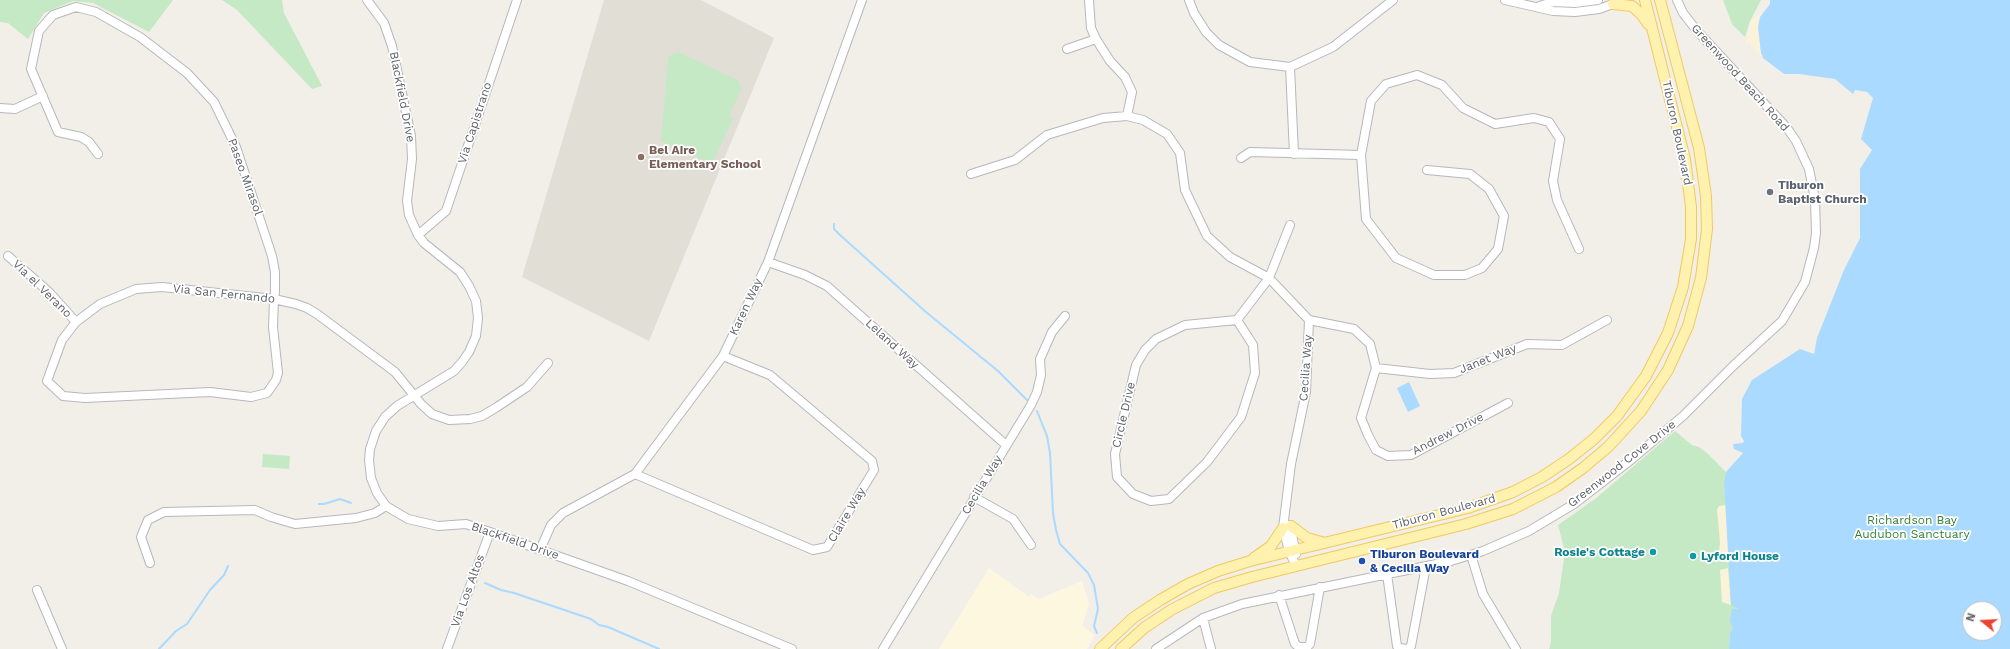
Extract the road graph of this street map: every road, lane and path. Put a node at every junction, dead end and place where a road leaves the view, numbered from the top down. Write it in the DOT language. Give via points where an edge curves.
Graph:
graph roads {
  1 [pos="367,0"];
  2 [pos="517,0"];
  3 [pos="862,0"];
  4 [pos="1089,0"];
  5 [pos="1188,0"];
  6 [pos="1393,0"];
  7 [pos="1505,0"];
  8 [pos="1598,0"];
  9 [pos="1645,0"];
  10 [pos="1660,0"];
  11 [pos="1677,0"];
  12 [pos="1617,2"];
  13 [pos="1534,4"];
  14 [pos="1654,36"];
  15 [pos="1096,39"];
  16 [pos="1067,49"];
  17 [pos="1290,67"];
  18 [pos="43,96"];
  19 [pos="0,108"];
  20 [pos="1127,116"];
  21 [pos="98,154"];
  22 [pos="1294,154"];
  23 [pos="1361,155"];
  24 [pos="1241,158"];
  25 [pos="1427,170"];
  26 [pos="971,174"];
  27 [pos="1290,225"];
  28 [pos="418,235"];
  29 [pos="1579,249"];
  30 [pos="8,256"];
  31 [pos="768,262"];
  32 [pos="1269,278"];
  33 [pos="274,299"];
  34 [pos="1065,316"];
  35 [pos="1236,320"];
  36 [pos="1309,320"];
  37 [pos="1607,320"];
  38 [pos="76,322"];
  39 [pos="723,356"];
  40 [pos="548,363"];
  41 [pos="1376,368"];
  42 [pos="47,381"];
  43 [pos="415,394"];
  44 [pos="1508,403"];
  45 [pos="1683,416"];
  46 [pos="1006,445"];
  47 [pos="635,474"];
  48 [pos="974,498"];
  49 [pos="386,506"];
  50 [pos="1287,525"];
  51 [pos="490,532"];
  52 [pos="1325,543"];
  53 [pos="1032,545"];
  54 [pos="540,550"];
  55 [pos="1293,551"];
  56 [pos="1471,555"];
  57 [pos="1250,561"];
  58 [pos="150,563"];
  59 [pos="1296,566"];
  60 [pos="1426,566"];
  61 [pos="1387,574"];
  62 [pos="1320,587"];
  63 [pos="37,590"];
  64 [pos="1279,595"];
  65 [pos="1203,618"];
  66 [pos="1158,648"];
  67 [pos="62,649"];
  68 [pos="447,649"];
  69 [pos="792,649"];
  70 [pos="884,649"];
  71 [pos="1100,649"];
  72 [pos="1121,649"];
  73 [pos="1211,649"];
  74 [pos="1516,649"];
  1 -- 28 [label="street, Blackfield Drive" via="384,23 392,46 411,136 412,159 407,201 409,215"];
  2 -- 28 [label="street, Via Capistrano" via="446,211"];
  3 -- 31 [label="street, Karen Way"];
  4 -- 15 [label="street" via="1091,28"];
  5 -- 17 [label="street" via="1206,32 1219,45 1250,62"];
  6 -- 17 [label="street" via="1334,47"];
  7 -- 13 [label="street"];
  8 -- 13 [label="street"];
  9 -- 14 [label="main road, Tiburon Boulevard"];
  10 -- 59 [label="main road, Tiburon Boulevard" via="1700,153 1706,196 1707,229 1704,262 1693,310 1682,341 1660,384 1630,424 1596,458 1570,478 1528,502 1498,515 1466,524"];
  11 -- 45 [label="street, Greenwood Beach Road" via="1683,13 1698,32 1765,103 1796,141 1809,169 1816,216 1816,234 1810,266 1805,282 1790,310 1773,330 1732,366"];
  12 -- 13 [label="street" via="1599,9 1575,12 1553,11"];
  12 -- 14 [label="main road" via="1638,10"];
  14 -- 52 [label="main road, Tiburon Boulevard" via="1685,159 1691,223 1687,271 1679,303 1662,348 1646,376 1617,416 1594,439 1556,469 1528,485 1483,504"];
  15 -- 16 [label="street"];
  15 -- 20 [label="street" via="1110,61 1125,77 1132,92"];
  17 -- 22 [label="street"];
  18 -- 19 [label="street" via="14,109"];
  18 -- 21 [label="street, Paseo Mirasol" via="58,132 81,137 89,142"];
  18 -- 33 [label="street, Paseo Mirasol" via="31,69 39,31 53,15 76,7 96,12 140,37 188,73 214,102 236,147 272,256"];
  20 -- 26 [label="street" via="1103,118 1047,135 1015,160"];
  20 -- 32 [label="street, Cecilia Way" via="1143,120 1166,134 1180,153 1185,190 1207,236 1230,257"];
  22 -- 23 [label="street"];
  22 -- 24 [label="street" via="1250,152"];
  23 -- 25 [label="street" via="1366,219 1396,258 1434,275 1465,275 1482,268 1498,249 1504,216 1489,189 1470,174"];
  23 -- 29 [label="street" via="1371,101 1386,84 1417,75 1442,85 1463,108 1495,124 1534,118 1549,122 1560,139 1553,181 1557,200"];
  27 -- 32 [label="street"];
  28 -- 43 [label="street, Blackfield Drive" via="432,250 460,272 476,301 478,318 476,336 462,362 454,371"];
  30 -- 38 [label="street, Via el Verano" via="49,292"];
  31 -- 39 [label="street, Karen Way"];
  31 -- 46 [label="street, Leland Way" via="806,275 827,286"];
  32 -- 35 [label="street"];
  32 -- 36 [label="street, Cecilia Way"];
  33 -- 38 [label="street, Via San Fernando" via="162,288 136,289 100,304"];
  33 -- 42 [label="street, Paseo Mirasol" via="273,327 278,373 272,388 260,396 210,392 86,398 63,396"];
  33 -- 43 [label="street, Via San Fernando" via="296,304 317,314 395,372"];
  34 -- 46 [label="street, Cecilia Way" via="1052,332 1040,359 1041,375 1037,392"];
  35 -- 35 [label="street, Circle Drive" via="1185,325 1156,339 1144,350 1136,365 1115,454 1117,477 1133,494 1151,501 1169,499 1207,462 1241,417 1255,373 1253,345"];
  36 -- 41 [label="street" via="1354,329 1370,344"];
  36 -- 50 [label="street, Cecilia Way" via="1306,392 1286,499"];
  37 -- 41 [label="street, Janet Way" via="1568,343 1527,344 1454,373 1430,374"];
  38 -- 42 [label="street, Via San Fernando" via="62,340"];
  39 -- 47 [label="street, Karen Way"];
  39 -- 47 [label="street, Claire Way" via="770,375 872,461 874,470 827,547 813,550"];
  40 -- 43 [label="street, Via San Fernando" via="527,387 497,407 470,420 449,420 432,414"];
  41 -- 44 [label="street, Andrew Drive" via="1361,418 1376,450 1388,456 1411,455"];
  43 -- 49 [label="street, Blackfield Drive" via="384,417 372,439 369,460 371,478"];
  45 -- 56 [label="street, Greenwood Cove Drive" via="1574,504 1528,531"];
  46 -- 48 [label="street, Cecilia Way"];
  47 -- 54 [label="street, Karen Way" via="563,513 551,525"];
  48 -- 53 [label="street" via="1013,519"];
  48 -- 70 [label="street, Cecilia Way"];
  49 -- 51 [label="street, Blackfield Drive" via="408,519 438,526 466,524"];
  49 -- 58 [label="street" via="375,514 356,518 295,524 255,510 164,512 148,520 141,537"];
  50 -- 52 [label="main road" via="1307,538"];
  50 -- 55 [label="street, Cecilia Way"];
  50 -- 57 [label="main road" via="1271,546"];
  51 -- 54 [label="street, Blackfield Drive"];
  51 -- 68 [label="street, Via Los Altos"];
  52 -- 55 [label="main road, Tiburon Boulevard"];
  54 -- 69 [label="street, Blackfield Drive" via="628,581"];
  55 -- 57 [label="main road, Tiburon Boulevard"];
  55 -- 59 [label="street, Cecilia Way"];
  56 -- 60 [label="street, Greenwood Cove Drive"];
  56 -- 74 [label="street" via="1483,594"];
  57 -- 71 [label="main road, Tiburon Boulevard" via="1208,575 1174,591 1133,618"];
  59 -- 72 [label="main road, Tiburon Boulevard" via="1230,583 1199,595 1157,619"];
  60 -- 61 [label="street, Greenwood Cove Drive"];
  60 -- 61 [label="street" via="1409,648 1398,647"];
  61 -- 62 [label="street, Greenwood Cove Drive"];
  62 -- 64 [label="street, Greenwood Cove Drive"];
  62 -- 64 [label="street" via="1310,644 1307,647 1295,644"];
  63 -- 67 [label="street"];
  64 -- 65 [label="street, Greenwood Cove Drive" via="1242,604"];
  65 -- 66 [label="street, Greenwood Cove Drive"];
  65 -- 73 [label="street"];
}
